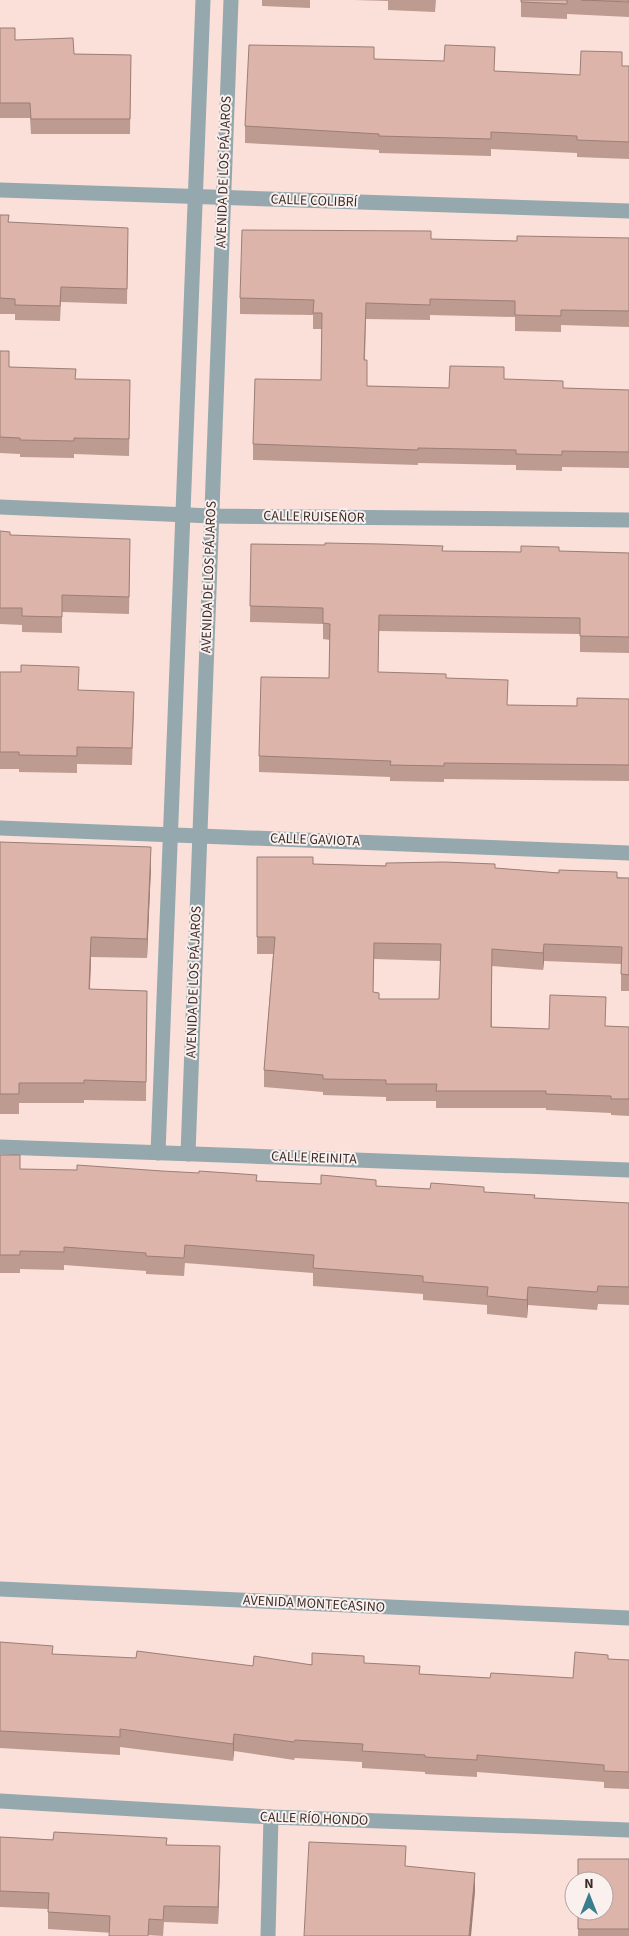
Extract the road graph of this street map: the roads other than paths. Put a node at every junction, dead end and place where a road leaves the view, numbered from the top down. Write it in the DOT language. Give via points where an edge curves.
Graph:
graph roads {
  1 [pos="203,0"];
  2 [pos="231,0"];
  3 [pos="0,190"];
  4 [pos="195,197"];
  5 [pos="223,198"];
  6 [pos="629,211"];
  7 [pos="0,506"];
  8 [pos="183,513"];
  9 [pos="212,516"];
  10 [pos="629,520"];
  11 [pos="0,828"];
  12 [pos="171,834"];
  13 [pos="199,835"];
  14 [pos="629,853"];
  15 [pos="0,1147"];
  16 [pos="158,1153"];
  17 [pos="188,1154"];
  18 [pos="629,1170"];
  19 [pos="0,1589"];
  20 [pos="629,1618"];
  21 [pos="0,1802"];
  22 [pos="271,1817"];
  23 [pos="629,1830"];
  24 [pos="268,1936"];
  1 -- 4 [label="street, AVENIDA DE LOS PÁJAROS"];
  2 -- 5 [label="street, AVENIDA DE LOS PÁJAROS"];
  3 -- 4 [label="street, CALLE COLIBRÍ"];
  4 -- 5 [label="street, CALLE COLIBRÍ"];
  4 -- 8 [label="street, AVENIDA DE LOS PÁJAROS"];
  5 -- 6 [label="street, CALLE COLIBRÍ"];
  5 -- 9 [label="street, AVENIDA DE LOS PÁJAROS"];
  7 -- 8 [label="street, CALLE RUISEÑOR"];
  8 -- 9 [label="street, CALLE RUISEÑOR"];
  8 -- 12 [label="street, AVENIDA DE LOS PÁJAROS"];
  9 -- 10 [label="street, CALLE RUISEÑOR"];
  9 -- 13 [label="street, AVENIDA DE LOS PÁJAROS"];
  11 -- 12 [label="street, CALLE GAVIOTA"];
  12 -- 13 [label="street, CALLE GAVIOTA"];
  12 -- 16 [label="street, AVENIDA DE LOS PÁJAROS"];
  13 -- 14 [label="street, CALLE GAVIOTA"];
  13 -- 17 [label="street, AVENIDA DE LOS PÁJAROS"];
  15 -- 16 [label="street, CALLE REINITA"];
  16 -- 17 [label="street, CALLE REINITA"];
  17 -- 18 [label="street, CALLE REINITA"];
  19 -- 20 [label="street, AVENIDA MONTECASINO"];
  21 -- 22 [label="street, CALLE RÍO HONDO"];
  22 -- 23 [label="street, CALLE RÍO HONDO"];
  22 -- 24 [label="street"];
}
